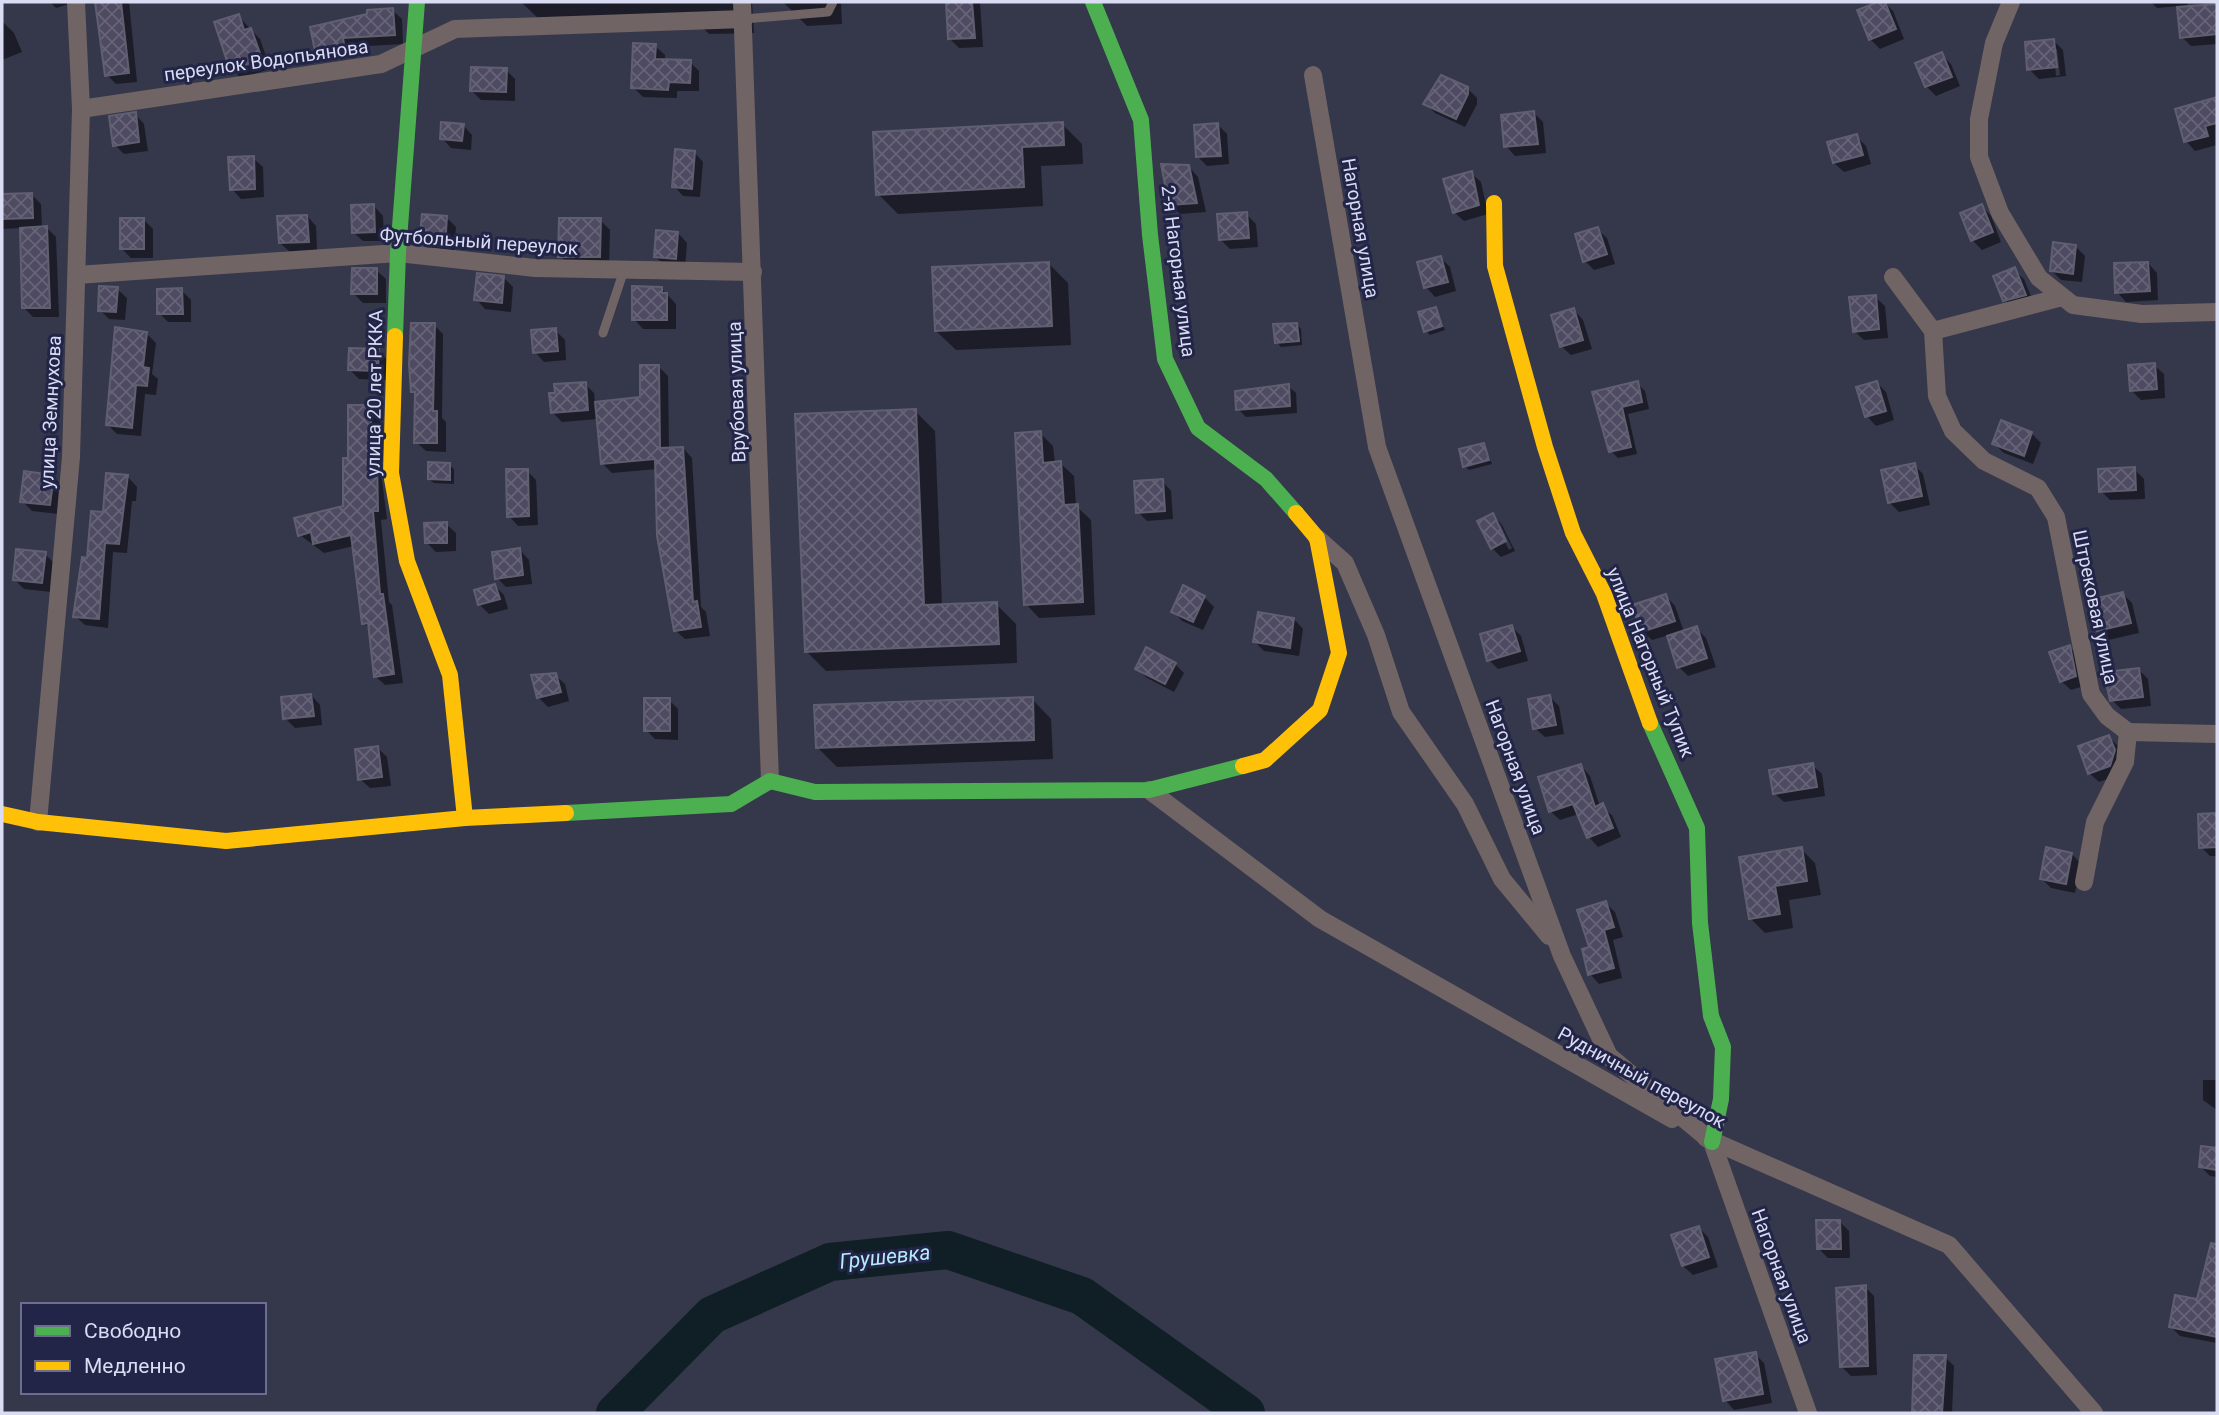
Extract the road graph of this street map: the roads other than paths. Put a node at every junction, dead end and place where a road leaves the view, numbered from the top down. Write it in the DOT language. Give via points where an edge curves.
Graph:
graph roads {
  1 [pos="76,2"];
  2 [pos="417,2"];
  3 [pos="833,2"];
  4 [pos="1093,2"];
  5 [pos="2011,2"];
  6 [pos="743,11"];
  7 [pos="415,47"];
  8 [pos="1313,75"];
  9 [pos="81,108"];
  10 [pos="1494,203"];
  11 [pos="398,253"];
  12 [pos="624,270"];
  13 [pos="753,272"];
  14 [pos="77,275"];
  15 [pos="1893,277"];
  16 [pos="2062,297"];
  17 [pos="2217,312"];
  18 [pos="1933,331"];
  19 [pos="603,332"];
  20 [pos="1317,538"];
  21 [pos="2128,732"];
  22 [pos="2217,734"];
  23 [pos="770,781"];
  24 [pos="1149,790"];
  25 [pos="2,814"];
  26 [pos="464,818"];
  27 [pos="38,822"];
  28 [pos="2084,882"];
  29 [pos="1562,956"];
  30 [pos="1712,1142"];
  31 [pos="1808,1413"];
  32 [pos="2094,1413"];
  1 -- 9 [label="street, улица Земнухова"];
  2 -- 7 [label="street, улица 20 лет РККА"];
  3 -- 6 [label="lane" via="828,12"];
  4 -- 20 [label="street, 2-я Нагорная улица" via="1141,120 1165,359 1198,428 1266,479"];
  5 -- 16 [label="street" via="1994,43 1979,119 1979,157 2013,235 2039,278"];
  6 -- 7 [label="street, переулок Водопьянова" via="455,29"];
  6 -- 13 [label="street, Врубовая улица"];
  7 -- 9 [label="street, переулок Водопьянова" via="381,64"];
  7 -- 11 [label="street, улица 20 лет РККА"];
  8 -- 29 [label="street, Нагорная улица" via="1377,447"];
  9 -- 14 [label="street, улица Земнухова"];
  10 -- 30 [label="street, улица Нагорный Тупик" via="1495,266 1545,447 1573,533 1604,594 1656,740 1697,828 1700,923 1711,1016 1723,1046 1721,1099"];
  11 -- 12 [label="street, Футбольный переулок" via="535,268"];
  11 -- 14 [label="street, Футбольный переулок"];
  11 -- 26 [label="street, улица 20 лет РККА" via="391,474 407,561 450,675"];
  12 -- 13 [label="street, Футбольный переулок"];
  12 -- 19 [label="lane"];
  13 -- 23 [label="street, Врубовая улица"];
  14 -- 27 [label="street, улица Земнухова" via="71,457"];
  15 -- 18 [label="street"];
  16 -- 17 [label="street" via="2073,305 2142,314"];
  16 -- 18 [label="street"];
  18 -- 21 [label="street, Штрековая улица" via="1937,396 1953,431 1984,461 2038,488 2056,517 2091,694 2107,716"];
  20 -- 24 [label="street" via="1339,653 1320,710 1265,760"];
  20 -- 29 [label="street" via="1345,563 1376,635 1401,712 1465,804 1502,879"];
  21 -- 22 [label="street"];
  21 -- 28 [label="street" via="2125,762 2095,822"];
  23 -- 24 [label="street" via="815,792"];
  23 -- 26 [label="street" via="732,804"];
  24 -- 30 [label="street, Рудничный переулок" via="1320,919"];
  25 -- 27 [label="street"];
  26 -- 27 [label="street" via="226,841"];
  29 -- 30 [label="street, Нагорная улица" via="1609,1056"];
  30 -- 31 [label="street, Нагорная улица"];
  30 -- 32 [label="street, Рудничный переулок" via="1949,1245"];
}
